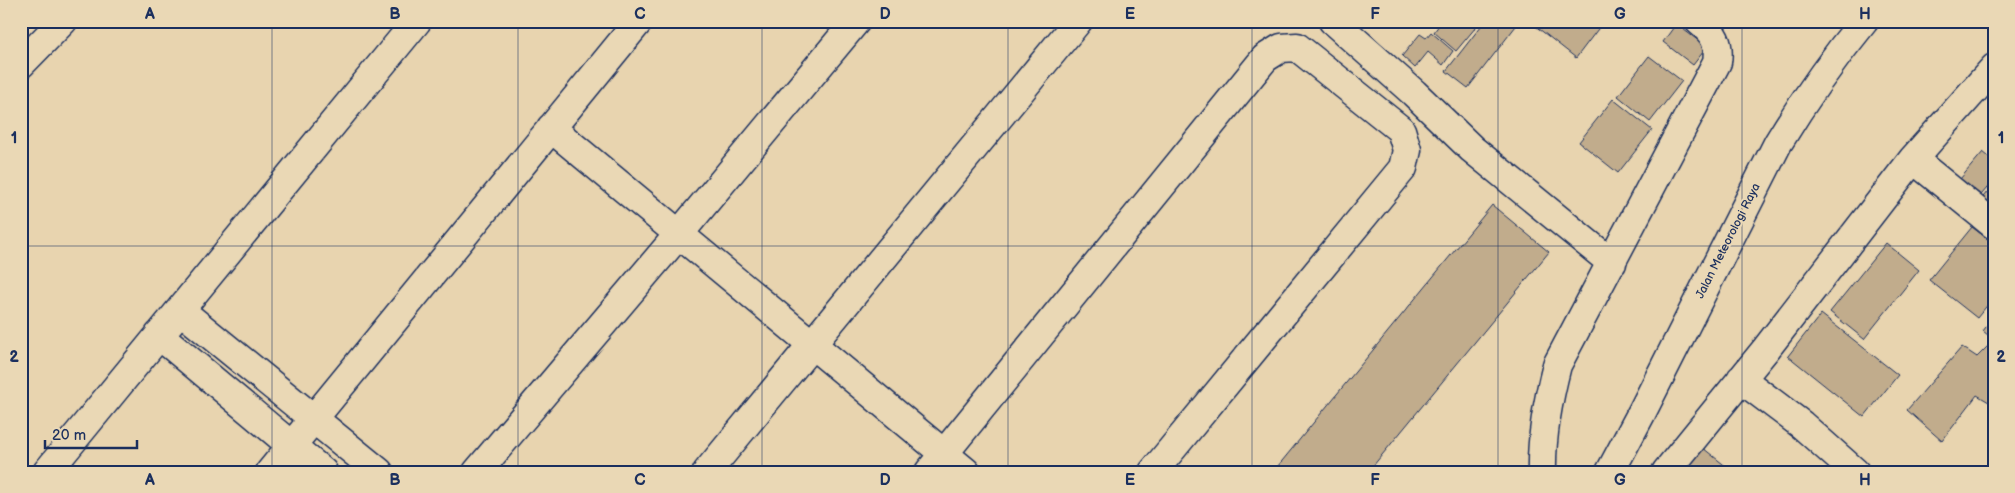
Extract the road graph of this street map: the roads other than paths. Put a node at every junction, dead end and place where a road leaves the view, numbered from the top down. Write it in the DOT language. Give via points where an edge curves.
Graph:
graph roads {
  1 [pos="63,21"];
  2 [pos="417,21"];
  3 [pos="639,21"];
  4 [pos="856,21"];
  5 [pos="1078,21"];
  6 [pos="1333,21"];
  7 [pos="1699,21"];
  8 [pos="1864,21"];
  9 [pos="22,63"];
  10 [pos="1994,68"];
  11 [pos="551,128"];
  12 [pos="1913,159"];
  13 [pos="1994,225"];
  14 [pos="679,234"];
  15 [pos="1612,263"];
  16 [pos="180,310"];
  17 [pos="159,335"];
  18 [pos="814,344"];
  19 [pos="1740,379"];
  20 [pos="314,419"];
  21 [pos="292,445"];
  22 [pos="936,462"];
  23 [pos="47,472"];
  24 [pos="270,472"];
  25 [pos="323,472"];
  26 [pos="379,472"];
  27 [pos="477,472"];
  28 [pos="707,472"];
  29 [pos="966,472"];
  30 [pos="1153,472"];
  31 [pos="1542,472"];
  32 [pos="1610,472"];
  33 [pos="1666,472"];
  34 [pos="1855,472"];
  1 -- 9 [label="street"];
  2 -- 16 [label="street"];
  3 -- 11 [label="street"];
  4 -- 14 [label="street"];
  5 -- 18 [label="street"];
  6 -- 15 [label="street" via="1414,92 1472,149"];
  7 -- 15 [label="street" via="1715,37 1719,52 1717,62"];
  8 -- 32 [label="street, Jalan Meteorologi Raya" via="1831,61 1778,143"];
  10 -- 12 [label="street"];
  11 -- 14 [label="street"];
  11 -- 20 [label="street"];
  12 -- 13 [label="street"];
  12 -- 19 [label="street"];
  14 -- 18 [label="street"];
  14 -- 27 [label="street"];
  15 -- 31 [label="street" via="1557,365 1544,420"];
  16 -- 17 [label="street"];
  16 -- 20 [label="street"];
  17 -- 21 [label="street"];
  17 -- 23 [label="street"];
  18 -- 22 [label="street"];
  18 -- 28 [label="street"];
  19 -- 33 [label="street"];
  19 -- 34 [label="street" via="1802,425"];
  20 -- 21 [label="street"];
  20 -- 26 [label="street"];
  21 -- 24 [label="street"];
  21 -- 25 [label="street"];
  22 -- 29 [label="street"];
  22 -- 30 [label="street" via="1265,58 1281,48 1297,47 1401,130 1406,150 1403,168"];
}
